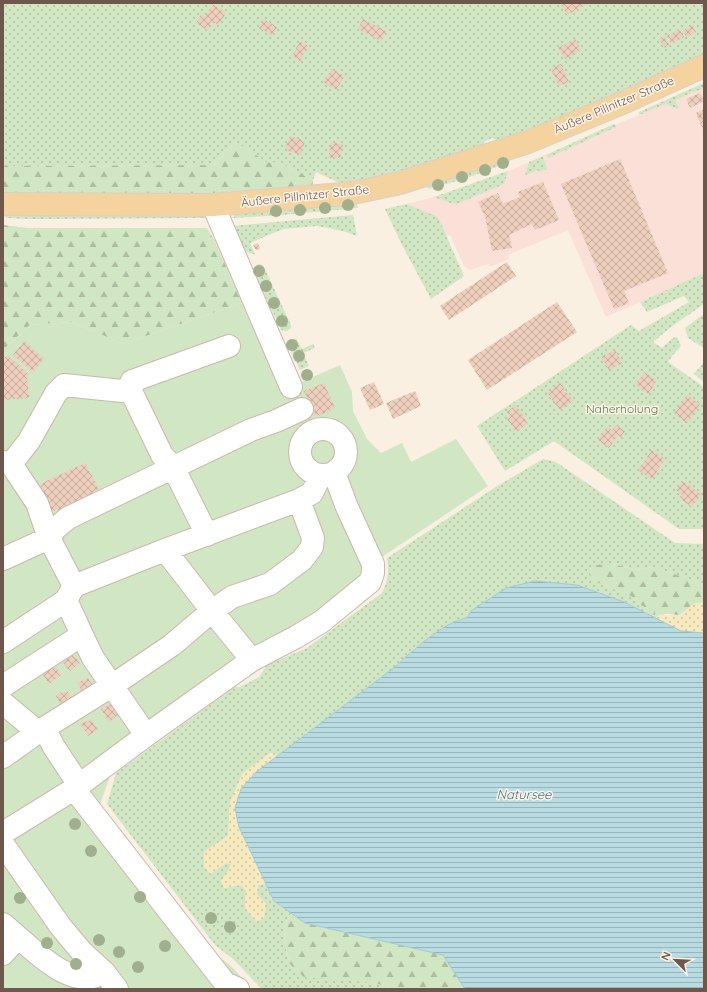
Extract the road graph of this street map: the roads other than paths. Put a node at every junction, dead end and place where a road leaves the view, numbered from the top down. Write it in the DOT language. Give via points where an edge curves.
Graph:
graph roads {
  1 [pos="704,66"];
  2 [pos="3,204"];
  3 [pos="213,205"];
  4 [pos="229,346"];
  5 [pos="291,386"];
  6 [pos="132,392"];
  7 [pos="302,409"];
  8 [pos="7,463"];
  9 [pos="173,467"];
  10 [pos="299,500"];
  11 [pos="207,534"];
  12 [pos="49,538"];
  13 [pos="165,550"];
  14 [pos="3,558"];
  15 [pos="70,593"];
  16 [pos="212,611"];
  17 [pos="82,635"];
  18 [pos="3,642"];
  19 [pos="252,660"];
  20 [pos="113,685"];
  21 [pos="3,686"];
  22 [pos="3,703"];
  23 [pos="41,730"];
  24 [pos="146,735"];
  25 [pos="3,757"];
  26 [pos="76,787"];
  27 [pos="3,833"];
  28 [pos="3,844"];
  29 [pos="10,931"];
  30 [pos="3,954"];
  31 [pos="104,972"];
  32 [pos="117,989"];
  33 [pos="238,989"];
  1 -- 3 [label="main road, Äußere Pillnitzer Straße" via="528,142 400,182 337,195"];
  2 -- 3 [label="main road, Äußere Pillnitzer Straße"];
  3 -- 5 [label="lane"];
  4 -- 6 [label="lane" via="132,381 129,388"];
  6 -- 8 [label="lane" via="64,385 56,393 29,441"];
  6 -- 9 [label="lane" via="162,455"];
  7 -- 9 [label="lane"];
  8 -- 12 [label="lane" via="37,503"];
  9 -- 11 [label="lane"];
  9 -- 12 [label="lane" via="68,518"];
  10 -- 11 [label="lane"];
  10 -- 16 [label="lane" via="313,538 312,547 302,560 270,584 232,597"];
  10 -- 19 [label="lane" via="312,493 327,473 346,505 373,564 373,573 370,582 321,622"];
  11 -- 13 [label="lane"];
  12 -- 14 [label="lane"];
  12 -- 15 [label="lane"];
  13 -- 15 [label="lane"];
  13 -- 16 [label="lane"];
  15 -- 17 [label="lane"];
  15 -- 18 [label="lane"];
  16 -- 19 [label="lane"];
  16 -- 20 [label="lane" via="172,644"];
  17 -- 20 [label="lane" via="93,658"];
  17 -- 21 [label="lane"];
  19 -- 24 [label="lane"];
  20 -- 23 [label="lane"];
  20 -- 24 [label="lane"];
  22 -- 23 [label="lane"];
  23 -- 25 [label="lane"];
  23 -- 26 [label="lane" via="54,747"];
  24 -- 26 [label="lane"];
  26 -- 27 [label="lane"];
  26 -- 33 [label="lane" via="225,983"];
  28 -- 31 [label="lane" via="81,952"];
  29 -- 30 [label="lane"];
  29 -- 31 [label="lane" via="59,973 70,978 84,982 99,977"];
  31 -- 32 [label="lane"];
}
